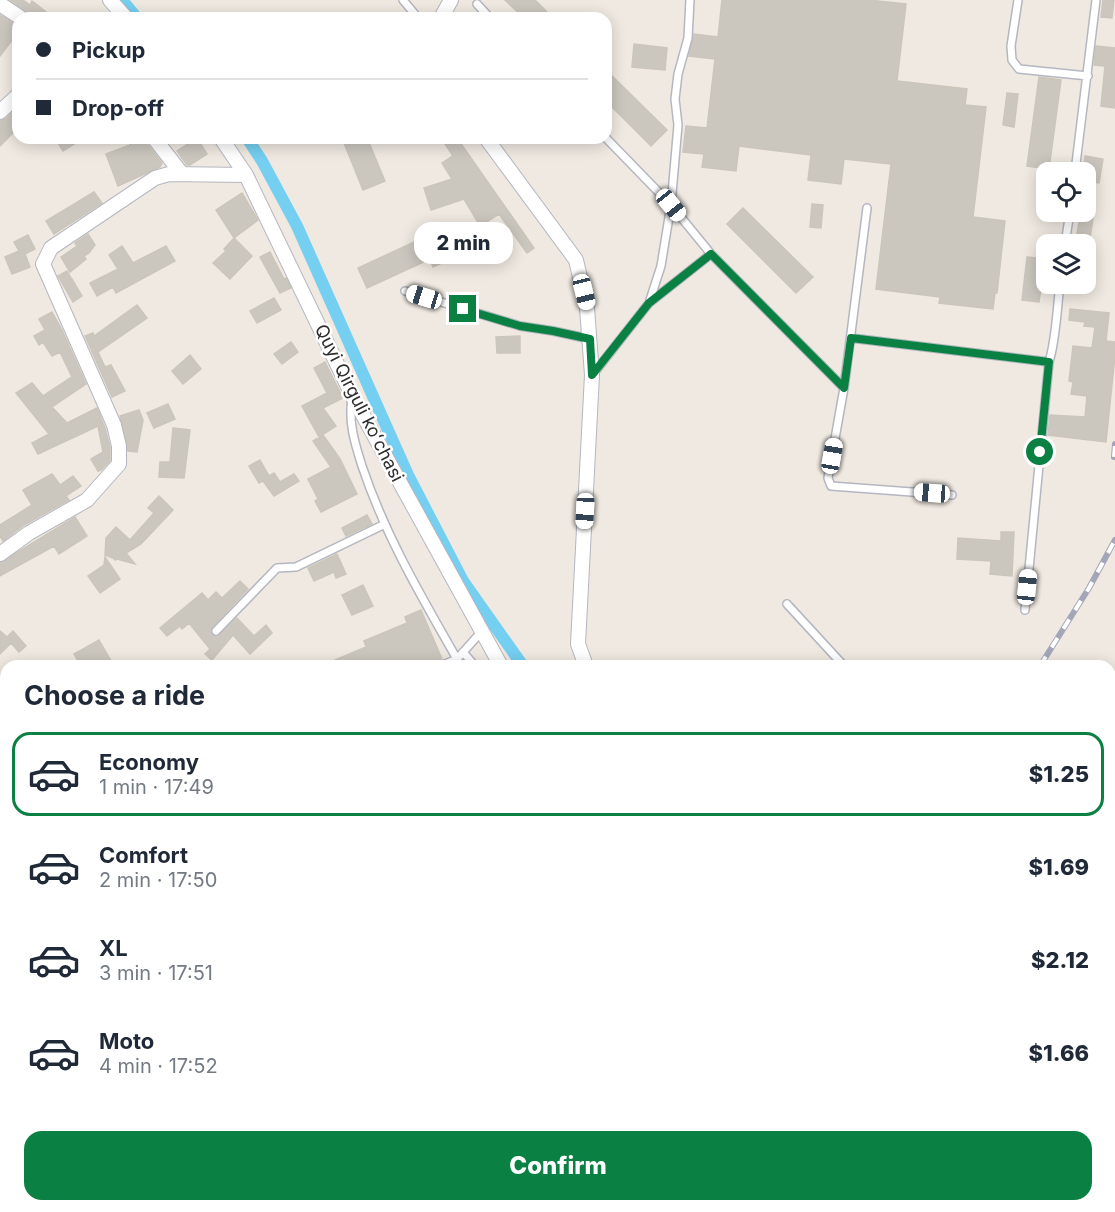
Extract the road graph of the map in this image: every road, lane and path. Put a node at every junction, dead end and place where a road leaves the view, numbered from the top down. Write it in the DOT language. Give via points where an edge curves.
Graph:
graph roads {
  1 [pos="110,0"];
  2 [pos="403,0"];
  3 [pos="690,0"];
  4 [pos="1018,0"];
  5 [pos="1096,0"];
  6 [pos="477,4"];
  7 [pos="121,12"];
  8 [pos="413,12"];
  9 [pos="484,12"];
  10 [pos="1088,76"];
  11 [pos="12,101"];
  12 [pos="0,112"];
  13 [pos="159,144"];
  14 [pos="225,144"];
  15 [pos="490,144"];
  16 [pos="612,144"];
  17 [pos="1076,162"];
  18 [pos="182,174"];
  19 [pos="246,175"];
  20 [pos="671,205"];
  21 [pos="867,208"];
  22 [pos="711,254"];
  23 [pos="405,291"];
  24 [pos="1059,294"];
  25 [pos="649,303"];
  26 [pos="851,338"];
  27 [pos="590,339"];
  28 [pos="1049,362"];
  29 [pos="592,375"];
  30 [pos="844,388"];
  31 [pos="353,397"];
  32 [pos="952,495"];
  33 [pos="385,524"];
  34 [pos="0,554"];
  35 [pos="787,604"];
  36 [pos="1024,610"];
  37 [pos="216,631"];
  38 [pos="482,631"];
  39 [pos="463,652"];
  40 [pos="457,659"];
  41 [pos="470,660"];
  42 [pos="498,660"];
  43 [pos="584,660"];
  44 [pos="838,660"];
  1 -- 7 [label="street"];
  2 -- 8 [label="lane"];
  3 -- 20 [label="lane" via="688,38 675,99 678,125"];
  4 -- 10 [label="lane" via="1011,46 1012,60 1019,69"];
  5 -- 10 [label="lane"];
  6 -- 9 [label="lane"];
  10 -- 17 [label="lane"];
  11 -- 12 [label="street"];
  13 -- 18 [label="street"];
  14 -- 19 [label="street, Quyi Qirguli koʻchasi"];
  15 -- 27 [label="street" via="576,260"];
  16 -- 20 [label="lane"];
  18 -- 19 [label="street"];
  18 -- 34 [label="street" via="155,178 51,248 44,264 114,425 119,464 87,500 29,532"];
  19 -- 31 [label="street, Quyi Qirguli koʻchasi"];
  20 -- 22 [label="lane"];
  20 -- 25 [label="lane"];
  21 -- 26 [label="lane"];
  22 -- 25 [label="lane"];
  22 -- 30 [label="lane"];
  23 -- 27 [label="lane" via="520,326"];
  24 -- 28 [label="lane"];
  25 -- 29 [label="lane"];
  26 -- 28 [label="lane"];
  26 -- 30 [label="lane"];
  27 -- 29 [label="street"];
  28 -- 36 [label="lane"];
  29 -- 43 [label="street" via="579,645"];
  30 -- 32 [label="lane" via="828,478 831,486"];
  31 -- 33 [label="lane" via="350,411 354,440"];
  31 -- 38 [label="street, Quyi Qirguli koʻchasi"];
  33 -- 37 [label="lane" via="296,567 277,568"];
  33 -- 40 [label="lane"];
  35 -- 44 [label="lane"];
  38 -- 39 [label="lane"];
  38 -- 42 [label="street, Quyi Qirguli koʻchasi"];
  39 -- 40 [label="lane"];
  39 -- 41 [label="lane"];
}
